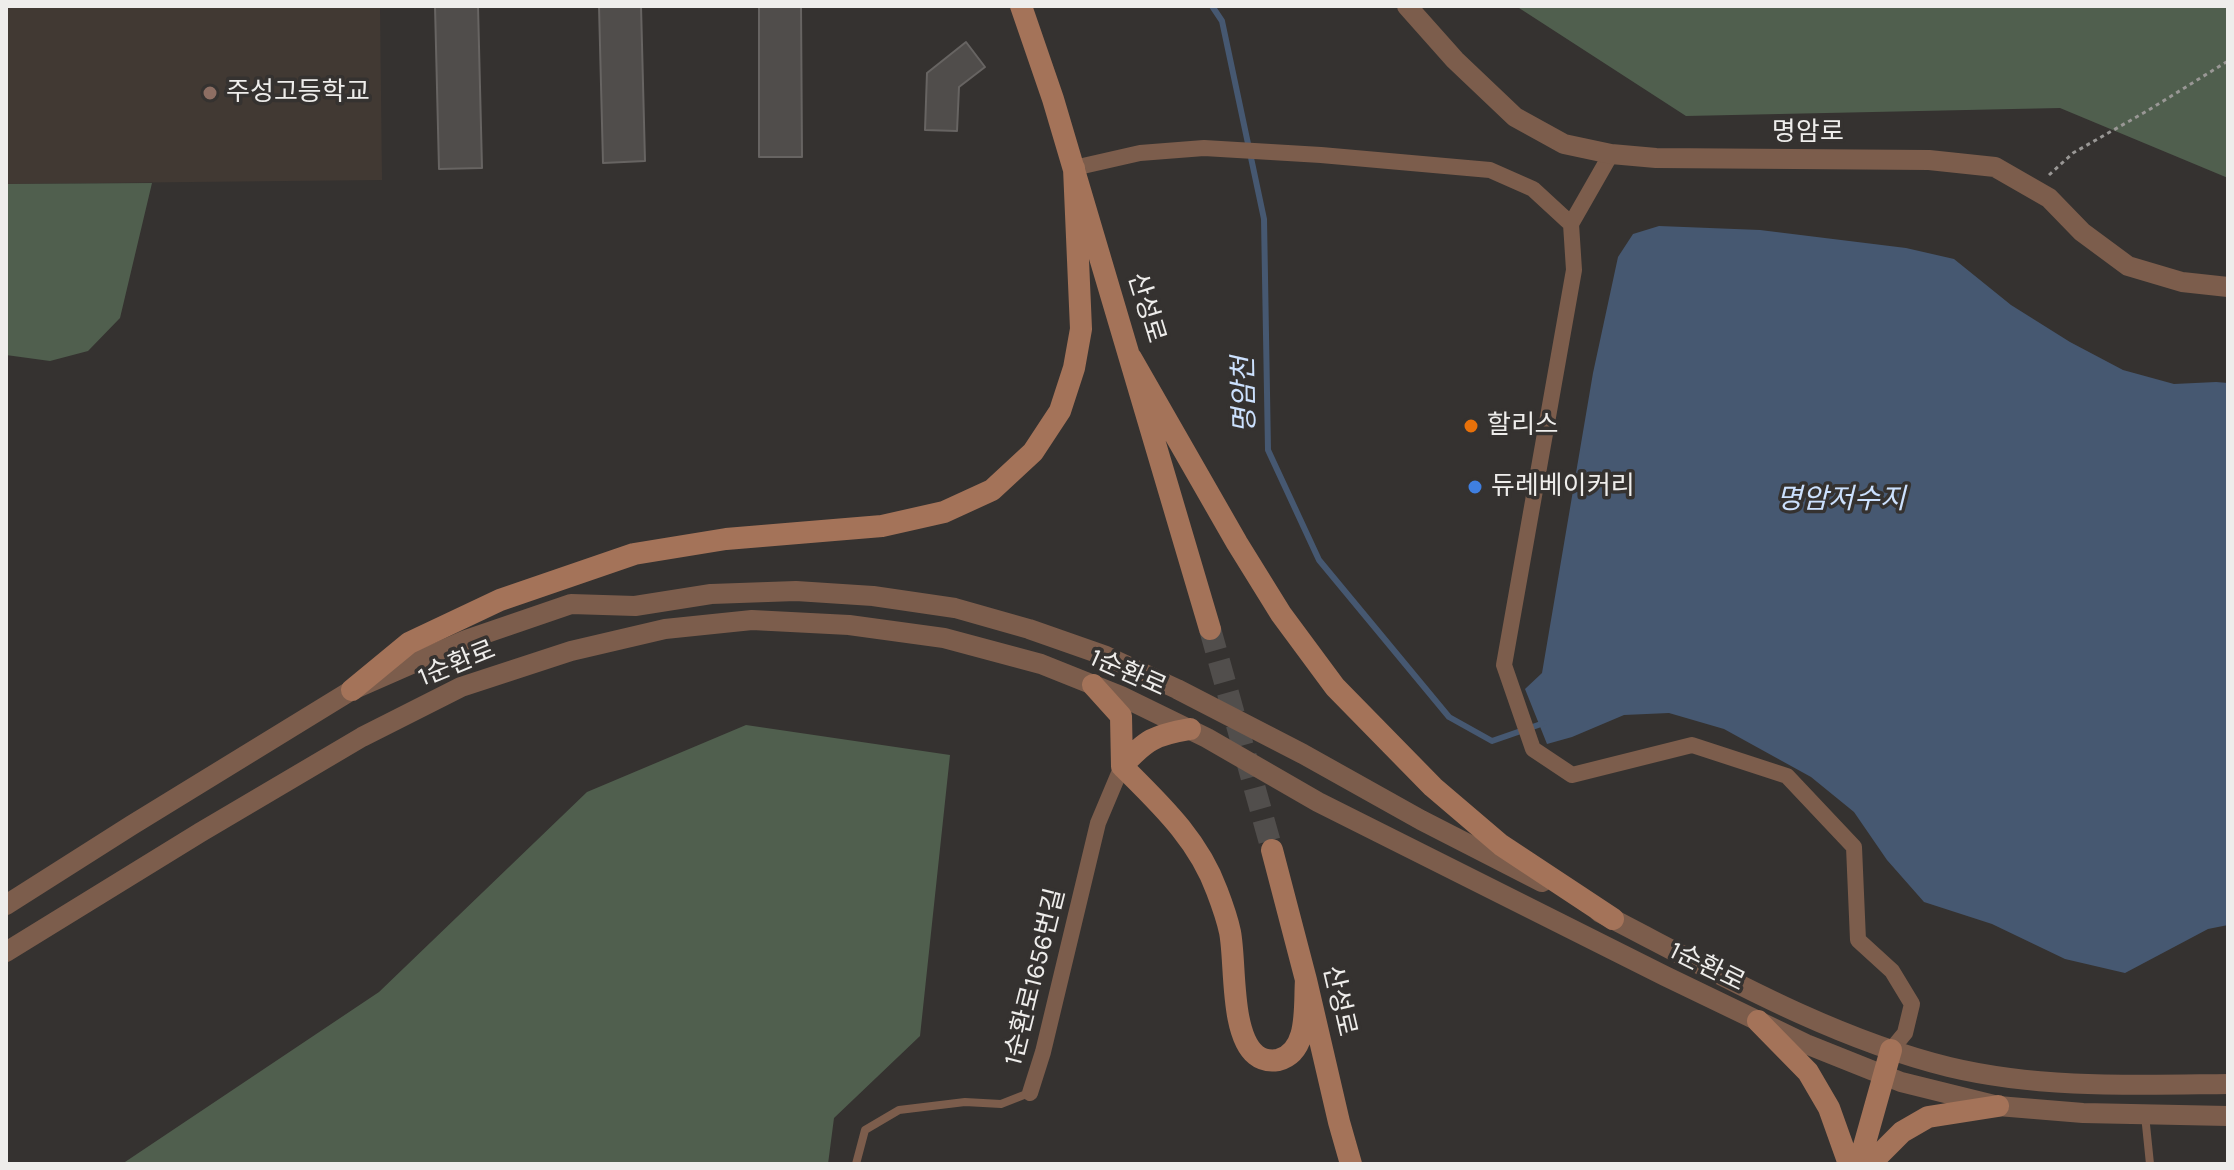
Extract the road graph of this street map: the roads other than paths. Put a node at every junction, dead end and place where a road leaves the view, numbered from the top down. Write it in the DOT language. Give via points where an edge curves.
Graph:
graph roads {
  1 [pos="1021,6"];
  2 [pos="1407,6"];
  3 [pos="1611,154"];
  4 [pos="1074,168"];
  5 [pos="1571,224"];
  6 [pos="2228,287"];
  7 [pos="1131,358"];
  8 [pos="1210,629"];
  9 [pos="1093,685"];
  10 [pos="352,690"];
  11 [pos="1190,729"];
  12 [pos="1122,766"];
  13 [pos="1272,850"];
  14 [pos="8,904"];
  15 [pos="1613,919"];
  16 [pos="6,952"];
  17 [pos="1306,980"];
  18 [pos="1758,1021"];
  19 [pos="1891,1050"];
  20 [pos="1884,1075"];
  21 [pos="2228,1084"];
  22 [pos="1030,1093"];
  23 [pos="1998,1106"];
  24 [pos="2145,1115"];
  25 [pos="2228,1116"];
  26 [pos="856,1164"];
  27 [pos="1351,1164"];
  28 [pos="1849,1164"];
  29 [pos="1859,1164"];
  30 [pos="1870,1164"];
  31 [pos="2150,1164"];
  1 -- 4 [label="main road, 산성로"];
  2 -- 3 [label="street, 명암로" via="1515,117 1564,144"];
  3 -- 5 [label="street"];
  3 -- 6 [label="street, 명암로" via="1929,160 1995,167 2049,198 2082,232 2128,266 2182,282"];
  4 -- 5 [label="street" via="1140,153 1204,148 1490,170 1533,189"];
  4 -- 7 [label="main road, 산성로"];
  4 -- 10 [label="main road" via="1081,329 1074,368 1060,411 1033,452 992,490 944,512 882,526 726,539 634,554 500,600 409,643"];
  5 -- 19 [label="street" via="1574,270 1504,665 1533,749 1572,775 1692,745 1787,776 1854,847 1858,940 1892,971 1912,1004 1905,1033"];
  7 -- 8 [label="main road, 산성로"];
  7 -- 15 [label="main road" via="1281,614 1335,687 1433,787 1490,835"];
  9 -- 11 [label="street, 1순환로"];
  9 -- 12 [label="main road" via="1121,716"];
  9 -- 16 [label="street, 1순환로" via="1041,664 944,638 849,625 752,620 665,629 571,651 461,687 362,737"];
  10 -- 14 [label="street, 1순환로"];
  10 -- 15 [label="street, 1순환로" via="466,640 571,604 635,606 711,594 796,591 955,608 1106,656 1177,689"];
  11 -- 12 [label="main road" via="1143,743"];
  11 -- 18 [label="street, 1순환로" via="1318,802"];
  12 -- 17 [label="main road" via="1172,815 1196,847 1216,889 1230,932 1237,1013 1255,1054 1269,1061 1294,1051 1302,1039"];
  12 -- 22 [label="street, 1순환로1656번길" via="1098,823"];
  13 -- 17 [label="main road, 산성로"];
  15 -- 19 [label="street, 1순환로" via="1758,994"];
  17 -- 27 [label="main road, 산성로"];
  18 -- 20 [label="street, 1순환로"];
  18 -- 28 [label="main road" via="1808,1072 1829,1108"];
  19 -- 20 [label="main road"];
  19 -- 21 [label="street, 1순환로" via="1949,1067 2050,1083"];
  20 -- 23 [label="street, 1순환로"];
  20 -- 29 [label="main road"];
  22 -- 26 [label="lane, 1순환로1656번길" via="1001,1104 965,1102 899,1110 865,1130"];
  23 -- 24 [label="street, 1순환로"];
  23 -- 30 [label="main road" via="1928,1117 1902,1132"];
  24 -- 25 [label="street, 1순환로"];
  24 -- 31 [label="lane"];
}
